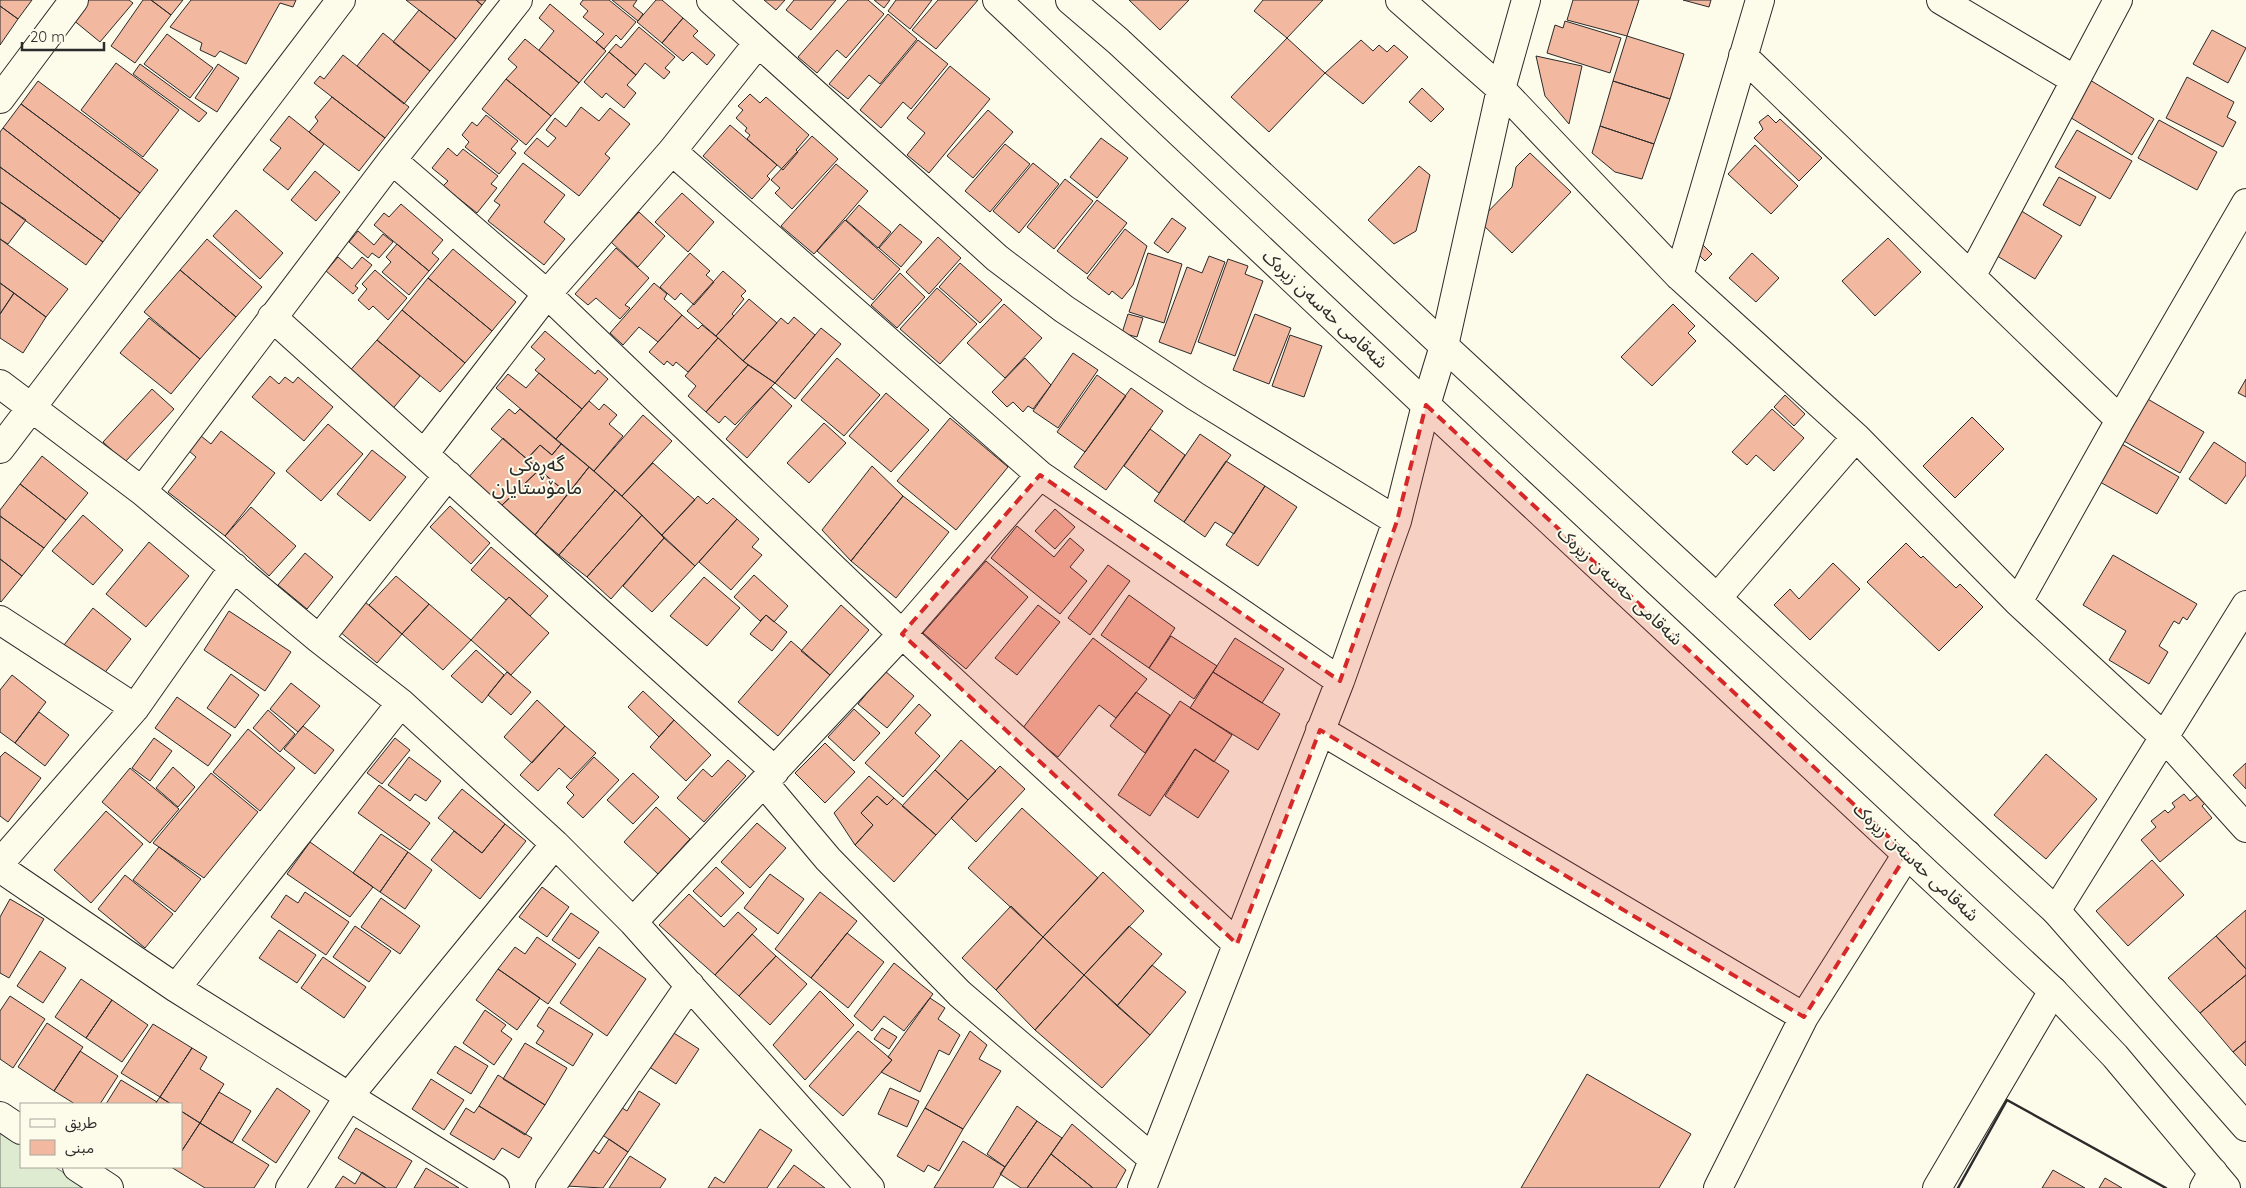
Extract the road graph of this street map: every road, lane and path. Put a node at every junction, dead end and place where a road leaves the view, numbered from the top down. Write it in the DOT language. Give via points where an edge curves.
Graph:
graph roads {
  1 [pos="74,0"];
  2 [pos="341,0"];
  3 [pos="518,0"];
  4 [pos="711,0"];
  5 [pos="997,0"];
  6 [pos="1070,0"];
  7 [pos="1400,0"];
  8 [pos="1526,0"];
  9 [pos="1760,0"];
  10 [pos="1941,0"];
  11 [pos="2118,0"];
  12 [pos="758,43"];
  13 [pos="1743,56"];
  14 [pos="2075,80"];
  15 [pos="1501,89"];
  16 [pos="0,99"];
  17 [pos="672,151"];
  18 [pos="392,160"];
  19 [pos="2246,203"];
  20 [pos="1972,275"];
  21 [pos="1679,276"];
  22 [pos="546,294"];
  23 [pos="272,317"];
  24 [pos="1444,346"];
  25 [pos="0,384"];
  26 [pos="1426,405"];
  27 [pos="32,407"];
  28 [pos="2120,420"];
  29 [pos="1856,437"];
  30 [pos="0,449"];
  31 [pos="424,454"];
  32 [pos="448,475"];
  33 [pos="1040,475"];
  34 [pos="142,491"];
  35 [pos="1397,521"];
  36 [pos="234,567"];
  37 [pos="1717,598"];
  38 [pos="2018,602"];
  39 [pos="2246,605"];
  40 [pos="0,620"];
  41 [pos="902,634"];
  42 [pos="319,639"];
  43 [pos="1340,681"];
  44 [pos="401,703"];
  45 [pos="135,708"];
  46 [pos="1320,730"];
  47 [pos="2164,738"];
  48 [pos="769,777"];
  49 [pos="2246,828"];
  50 [pos="555,844"];
  51 [pos="1907,854"];
  52 [pos="0,863"];
  53 [pos="0,868"];
  54 [pos="2056,911"];
  55 [pos="633,922"];
  56 [pos="1237,944"];
  57 [pos="690,985"];
  58 [pos="176,988"];
  59 [pos="2053,991"];
  60 [pos="1804,1017"];
  61 [pos="349,1096"];
  62 [pos="0,1116"];
  63 [pos="2246,1127"];
  64 [pos="20,1129"];
  65 [pos="1153,1159"];
  66 [pos="79,1168"];
  67 [pos="2214,1183"];
  68 [pos="109,1188"];
  69 [pos="290,1188"];
  70 [pos="495,1188"];
  71 [pos="550,1188"];
  72 [pos="870,1188"];
  73 [pos="1142,1188"];
  74 [pos="1718,1188"];
  75 [pos="1938,1188"];
  1 -- 16 [label="street"];
  2 -- 27 [label="street"];
  3 -- 18 [label="street"];
  4 -- 12 [label="street"];
  5 -- 26 [label="street, شەقامی حەسەن زیرەک"];
  6 -- 24 [label="street" via="1118,41"];
  7 -- 15 [label="street"];
  8 -- 15 [label="street"];
  9 -- 13 [label="street"];
  10 -- 14 [label="street"];
  11 -- 14 [label="street"];
  12 -- 17 [label="street"];
  12 -- 35 [label="street" via="997,258 1064,309 1195,396"];
  13 -- 20 [label="street"];
  13 -- 21 [label="street"];
  14 -- 20 [label="street"];
  15 -- 21 [label="street"];
  15 -- 24 [label="street"];
  17 -- 22 [label="street"];
  17 -- 33 [label="street"];
  18 -- 22 [label="street"];
  18 -- 23 [label="street"];
  19 -- 28 [label="street"];
  20 -- 28 [label="street"];
  21 -- 29 [label="street"];
  22 -- 31 [label="street"];
  22 -- 41 [label="street"];
  23 -- 31 [label="street"];
  23 -- 34 [label="street"];
  24 -- 26 [label="street"];
  24 -- 37 [label="street"];
  25 -- 27 [label="street"];
  26 -- 35 [label="street"];
  26 -- 51 [label="street, شەقامی حەسەن زیرەک"];
  27 -- 30 [label="street"];
  27 -- 34 [label="street"];
  28 -- 38 [label="street"];
  29 -- 37 [label="street"];
  29 -- 38 [label="street"];
  31 -- 32 [label="street"];
  32 -- 42 [label="street"];
  32 -- 48 [label="street"];
  33 -- 41 [label="street"];
  33 -- 43 [label="street"];
  34 -- 36 [label="street"];
  35 -- 43 [label="street"];
  36 -- 42 [label="street"];
  36 -- 45 [label="street"];
  37 -- 54 [label="street"];
  38 -- 47 [label="street"];
  39 -- 47 [label="street"];
  40 -- 45 [label="street"];
  41 -- 48 [label="street"];
  41 -- 56 [label="street"];
  42 -- 44 [label="street"];
  43 -- 46 [label="street"];
  44 -- 50 [label="street"];
  44 -- 58 [label="street"];
  45 -- 52 [label="street"];
  46 -- 56 [label="street"];
  46 -- 60 [label="street"];
  47 -- 49 [label="street"];
  47 -- 54 [label="street"];
  48 -- 55 [label="street"];
  48 -- 65 [label="street" via="828,859 960,994"];
  50 -- 55 [label="street"];
  50 -- 61 [label="street"];
  51 -- 59 [label="street, شەقامی حەسەن زیرەک"];
  51 -- 60 [label="street"];
  53 -- 58 [label="street"];
  54 -- 63 [label="street"];
  55 -- 57 [label="street"];
  56 -- 65 [label="street"];
  57 -- 71 [label="street"];
  57 -- 72 [label="street"];
  58 -- 61 [label="street"];
  59 -- 67 [label="street, شەقامی حەسەن زیرەک" via="2116,1056"];
  59 -- 75 [label="street"];
  60 -- 74 [label="street"];
  61 -- 69 [label="street"];
  61 -- 70 [label="street"];
  62 -- 64 [label="street"];
  65 -- 73 [label="street"];
  66 -- 68 [label="street"];
}
